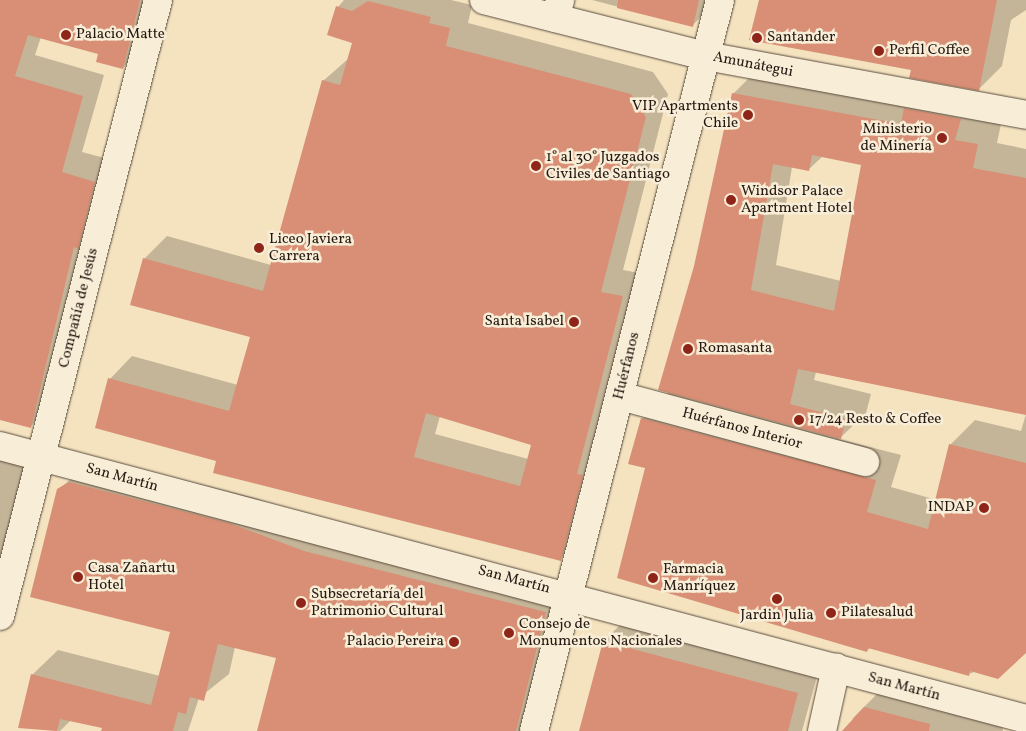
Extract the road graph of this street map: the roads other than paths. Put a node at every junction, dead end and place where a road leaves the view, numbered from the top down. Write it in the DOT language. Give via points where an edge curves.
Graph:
graph roads {
  1 [pos="158,0"];
  2 [pos="484,0"];
  3 [pos="720,0"];
  4 [pos="558,9"];
  5 [pos="706,56"];
  6 [pos="1026,115"];
  7 [pos="620,396"];
  8 [pos="0,446"];
  9 [pos="40,457"];
  10 [pos="865,462"];
  11 [pos="568,595"];
  12 [pos="0,616"];
  13 [pos="836,668"];
  14 [pos="1026,719"];
  15 [pos="534,731"];
  16 [pos="822,731"];
  1 -- 9 [label="street, Compañía de Jesús"];
  2 -- 4 [label="street, Amunátegui"];
  3 -- 5 [label="street, Huérfanos"];
  4 -- 5 [label="street, Amunátegui"];
  5 -- 6 [label="street, Amunátegui"];
  5 -- 7 [label="street, Huérfanos"];
  7 -- 10 [label="street, Huérfanos Interior"];
  7 -- 11 [label="street, Huérfanos"];
  8 -- 9 [label="street, San Martín"];
  9 -- 11 [label="street, San Martín"];
  9 -- 12 [label="street, Compañía de Jesús"];
  11 -- 13 [label="street, San Martín"];
  11 -- 15 [label="street, Huérfanos"];
  13 -- 14 [label="street, San Martín"];
  13 -- 16 [label="street"];
}
